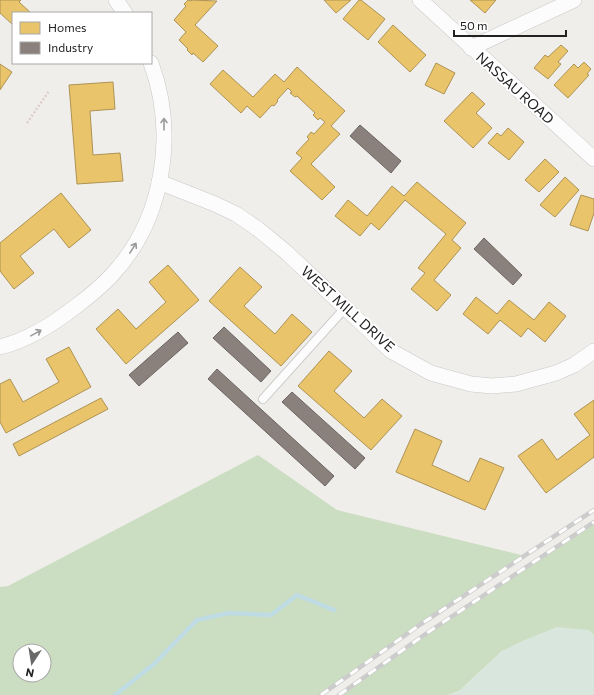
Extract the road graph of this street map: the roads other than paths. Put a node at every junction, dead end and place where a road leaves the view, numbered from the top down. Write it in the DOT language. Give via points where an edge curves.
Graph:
graph roads {
  1 [pos="116,0"];
  2 [pos="420,0"];
  3 [pos="574,0"];
  4 [pos="124,12"];
  5 [pos="471,48"];
  6 [pos="151,64"];
  7 [pos="594,159"];
  8 [pos="159,182"];
  9 [pos="345,308"];
  10 [pos="0,347"];
  11 [pos="594,351"];
  12 [pos="263,399"];
  1 -- 4 [label="street"];
  2 -- 5 [label="street, NASSAU ROAD"];
  3 -- 5 [label="street"];
  5 -- 7 [label="street, NASSAU ROAD"];
  8 -- 6 [label="street, one-way" via="164,144 164,116"];
  8 -- 9 [label="street, WEST MILL DRIVE" via="236,214 286,252"];
  10 -- 8 [label="street, one-way" via="32,336 56,322 112,276 142,232 154,205"];
  9 -- 11 [label="street, WEST MILL DRIVE" via="391,351 431,373 471,384 516,384 556,373 574,365"];
  9 -- 12 [label="lane"];
}
